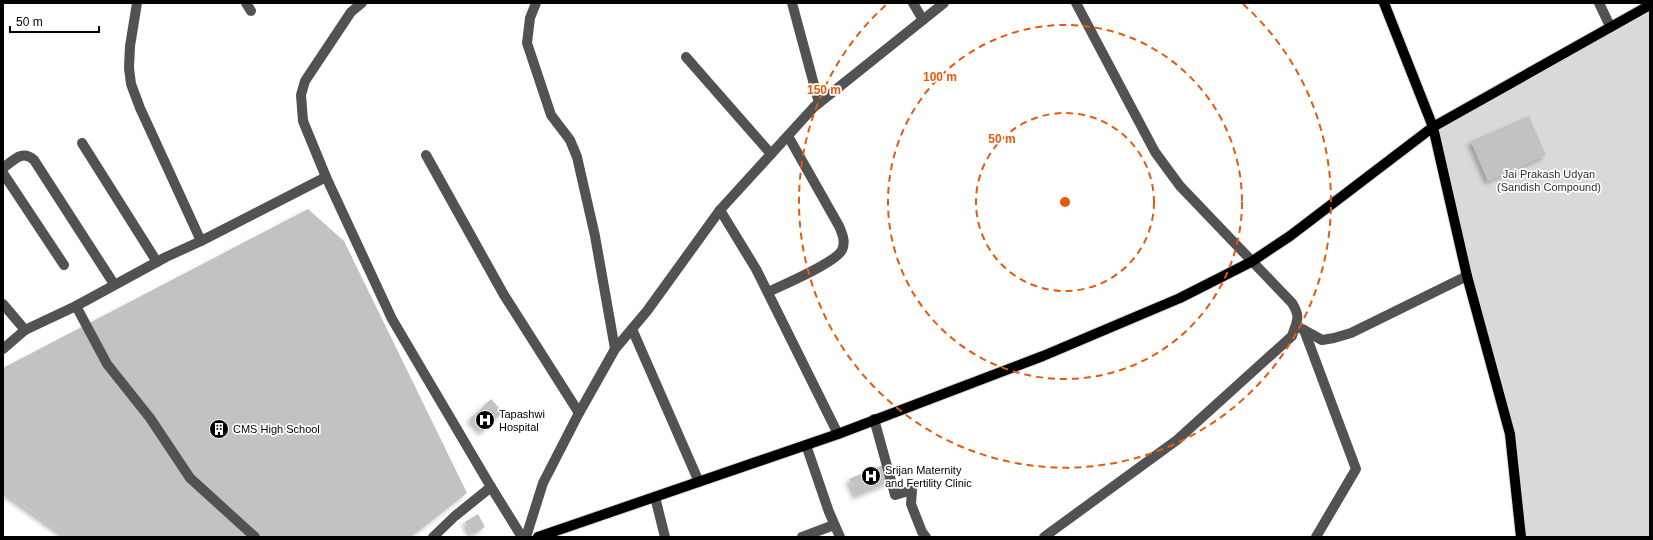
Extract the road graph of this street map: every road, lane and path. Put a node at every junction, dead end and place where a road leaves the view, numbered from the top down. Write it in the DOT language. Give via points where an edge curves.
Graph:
graph roads {
  1 [pos="137,3"];
  2 [pos="362,3"];
  3 [pos="536,3"];
  4 [pos="792,3"];
  5 [pos="913,3"];
  6 [pos="944,3"];
  7 [pos="1076,3"];
  8 [pos="1384,3"];
  9 [pos="1599,3"];
  10 [pos="1650,4"];
  11 [pos="349,7"];
  12 [pos="923,20"];
  13 [pos="1610,26"];
  14 [pos="686,57"];
  15 [pos="819,103"];
  16 [pos="1433,127"];
  17 [pos="788,136"];
  18 [pos="82,143"];
  19 [pos="771,154"];
  20 [pos="426,155"];
  21 [pos="3,168"];
  22 [pos="3,173"];
  23 [pos="326,177"];
  24 [pos="720,210"];
  25 [pos="201,241"];
  26 [pos="157,262"];
  27 [pos="1251,262"];
  28 [pos="64,265"];
  29 [pos="1467,276"];
  30 [pos="114,284"];
  31 [pos="768,292"];
  32 [pos="3,304"];
  33 [pos="76,306"];
  34 [pos="1300,328"];
  35 [pos="632,329"];
  36 [pos="25,330"];
  37 [pos="615,349"];
  38 [pos="3,350"];
  39 [pos="579,413"];
  40 [pos="874,419"];
  41 [pos="838,434"];
  42 [pos="806,445"];
  43 [pos="700,482"];
  44 [pos="491,488"];
  45 [pos="655,497"];
  46 [pos="834,525"];
  47 [pos="255,537"];
  48 [pos="433,537"];
  49 [pos="522,537"];
  50 [pos="526,537"];
  51 [pos="538,537"];
  52 [pos="665,537"];
  53 [pos="802,537"];
  54 [pos="840,537"];
  55 [pos="926,537"];
  56 [pos="1044,537"];
  57 [pos="1316,537"];
  58 [pos="1521,537"];
  1 -- 25 [label="street" via="130,46 131,84"];
  2 -- 11 [label="street"];
  3 -- 37 [label="street" via="530,18 527,43 551,115 570,140 577,157 595,236"];
  4 -- 15 [label="street"];
  5 -- 12 [label="street"];
  6 -- 12 [label="street"];
  7 -- 27 [label="street" via="1155,152 1180,186"];
  8 -- 16 [label="main road"];
  9 -- 13 [label="street"];
  10 -- 13 [label="main road"];
  11 -- 23 [label="street" via="305,81 301,94 303,121"];
  12 -- 15 [label="street"];
  13 -- 16 [label="main road"];
  14 -- 19 [label="street"];
  15 -- 17 [label="street"];
  16 -- 27 [label="main road" via="1290,236"];
  16 -- 29 [label="main road"];
  17 -- 19 [label="street"];
  17 -- 31 [label="street" via="844,239 842,250 833,259"];
  18 -- 26 [label="street"];
  19 -- 24 [label="street"];
  20 -- 39 [label="street" via="504,295"];
  21 -- 30 [label="street" via="24,155 34,160"];
  22 -- 28 [label="street"];
  23 -- 25 [label="street"];
  23 -- 44 [label="street" via="392,319"];
  24 -- 31 [label="street"];
  24 -- 35 [label="street"];
  25 -- 26 [label="street"];
  26 -- 30 [label="street"];
  27 -- 34 [label="street" via="1292,303 1297,312"];
  27 -- 40 [label="main road" via="1180,298 1043,356"];
  29 -- 34 [label="street" via="1351,333 1322,340"];
  29 -- 58 [label="main road" via="1510,434"];
  30 -- 33 [label="street"];
  31 -- 41 [label="street"];
  32 -- 36 [label="street"];
  33 -- 36 [label="street"];
  33 -- 47 [label="street" via="107,364 150,418 190,478"];
  34 -- 56 [label="street" via="1177,440"];
  34 -- 57 [label="street" via="1356,469"];
  35 -- 37 [label="street"];
  35 -- 43 [label="street"];
  36 -- 38 [label="street"];
  37 -- 39 [label="street"];
  39 -- 50 [label="street" via="543,483"];
  40 -- 41 [label="main road"];
  40 -- 55 [label="street" via="895,495 912,490 911,504"];
  41 -- 42 [label="main road"];
  42 -- 43 [label="main road"];
  42 -- 46 [label="street"];
  43 -- 45 [label="main road"];
  44 -- 48 [label="street"];
  44 -- 49 [label="street"];
  45 -- 51 [label="main road"];
  45 -- 52 [label="street"];
  46 -- 53 [label="street"];
  46 -- 54 [label="street"];
}
